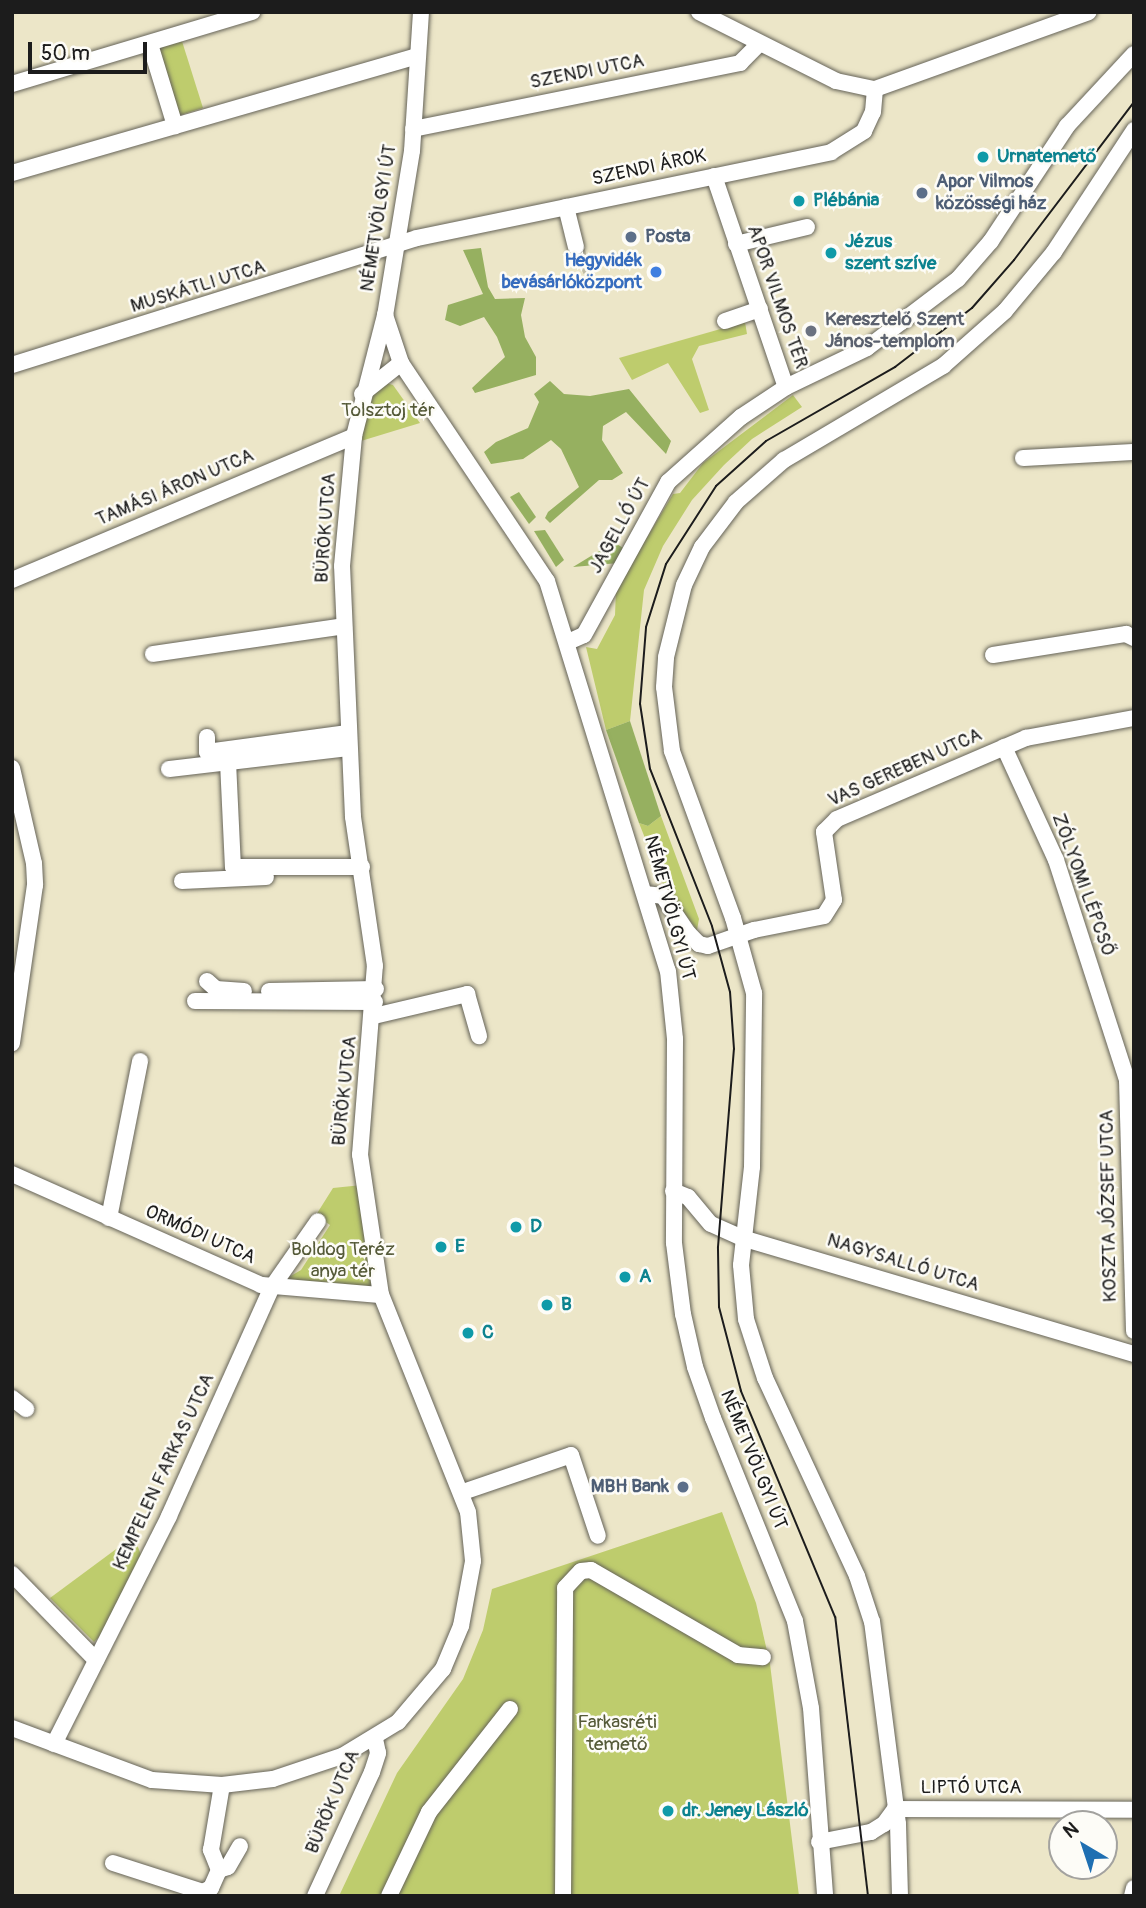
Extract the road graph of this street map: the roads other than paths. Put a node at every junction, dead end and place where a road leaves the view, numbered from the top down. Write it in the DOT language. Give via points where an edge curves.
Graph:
graph roads {
  1 [pos="251,12"];
  2 [pos="421,12"];
  3 [pos="699,12"];
  4 [pos="1089,12"];
  5 [pos="760,43"];
  6 [pos="150,44"];
  7 [pos="1134,54"];
  8 [pos="417,56"];
  9 [pos="12,85"];
  10 [pos="875,89"];
  11 [pos="175,126"];
  12 [pos="413,129"];
  13 [pos="1134,130"];
  14 [pos="12,173"];
  15 [pos="714,176"];
  16 [pos="566,207"];
  17 [pos="807,227"];
  18 [pos="736,244"];
  19 [pos="394,245"];
  20 [pos="576,247"];
  21 [pos="760,309"];
  22 [pos="385,315"];
  23 [pos="725,321"];
  24 [pos="401,363"];
  25 [pos="12,365"];
  26 [pos="786,387"];
  27 [pos="361,396"];
  28 [pos="354,436"];
  29 [pos="1134,452"];
  30 [pos="1023,458"];
  31 [pos="12,580"];
  32 [pos="344,626"];
  33 [pos="1134,638"];
  34 [pos="568,642"];
  35 [pos="153,654"];
  36 [pos="993,655"];
  37 [pos="1134,718"];
  38 [pos="207,737"];
  39 [pos="349,741"];
  40 [pos="1004,747"];
  41 [pos="228,762"];
  42 [pos="12,768"];
  43 [pos="169,769"];
  44 [pos="362,871"];
  45 [pos="182,881"];
  46 [pos="645,894"];
  47 [pos="739,935"];
  48 [pos="207,981"];
  49 [pos="195,1001"];
  50 [pos="375,1002"];
  51 [pos="479,1036"];
  52 [pos="12,1043"];
  53 [pos="140,1061"];
  54 [pos="1131,1078"];
  55 [pos="12,1174"];
  56 [pos="673,1191"];
  57 [pos="109,1218"];
  58 [pos="318,1221"];
  59 [pos="742,1238"];
  60 [pos="272,1287"];
  61 [pos="381,1295"];
  62 [pos="1134,1331"];
  63 [pos="1134,1354"];
  64 [pos="12,1398"];
  65 [pos="26,1409"];
  66 [pos="463,1492"];
  67 [pos="598,1536"];
  68 [pos="12,1574"];
  69 [pos="763,1657"];
  70 [pos="96,1660"];
  71 [pos="510,1709"];
  72 [pos="12,1728"];
  73 [pos="375,1738"];
  74 [pos="54,1745"];
  75 [pos="222,1785"];
  76 [pos="895,1809"];
  77 [pos="1134,1810"];
  78 [pos="819,1842"];
  79 [pos="240,1846"];
  80 [pos="113,1863"];
  81 [pos="219,1870"];
  82 [pos="1134,1888"];
  83 [pos="315,1896"];
  84 [pos="389,1896"];
  85 [pos="563,1896"];
  86 [pos="825,1896"];
  87 [pos="900,1896"];
  88 [pos="1132,1896"];
  1 -- 6 [label="street"];
  2 -- 8 [label="street, NÉMETVÖLGYI ÚT"];
  3 -- 5 [label="street"];
  4 -- 10 [label="street"];
  5 -- 10 [label="street" via="835,81"];
  5 -- 12 [label="street, SZENDI UTCA" via="740,63"];
  6 -- 9 [label="street"];
  6 -- 11 [label="street"];
  7 -- 26 [label="street, APOR VILMOS TÉR" via="1061,134 991,241 958,279 867,348"];
  8 -- 11 [label="street"];
  8 -- 12 [label="street, NÉMETVÖLGYI ÚT"];
  10 -- 15 [label="street, SZENDI ÁROK" via="870,123 848,144"];
  11 -- 14 [label="street"];
  12 -- 19 [label="street, NÉMETVÖLGYI ÚT"];
  13 -- 47 [label="street" via="1019,297 943,366 773,468 721,521 698,555 680,598 665,676 672,751"];
  15 -- 16 [label="street, SZENDI ÁROK"];
  15 -- 18 [label="street, APOR VILMOS TÉR"];
  16 -- 19 [label="street, SZENDI ÁROK"];
  16 -- 20 [label="street"];
  17 -- 18 [label="street"];
  18 -- 21 [label="street, APOR VILMOS TÉR"];
  19 -- 22 [label="street, NÉMETVÖLGYI ÚT"];
  19 -- 25 [label="street, MUSKÁTLI UTCA" via="346,264"];
  21 -- 23 [label="street"];
  21 -- 26 [label="street, APOR VILMOS TÉR"];
  22 -- 24 [label="street, NÉMETVÖLGYI ÚT"];
  22 -- 27 [label="street, BÜRÖK UTCA"];
  24 -- 27 [label="street"];
  24 -- 34 [label="street, NÉMETVÖLGYI ÚT" via="538,562"];
  26 -- 34 [label="street, JAGELLÓ ÚT" via="706,444 661,490 584,635"];
  27 -- 28 [label="street, BÜRÖK UTCA"];
  28 -- 31 [label="street, TAMÁSI ÁRON UTCA"];
  28 -- 32 [label="street, BÜRÖK UTCA" via="342,566"];
  29 -- 30 [label="street"];
  32 -- 35 [label="street"];
  32 -- 39 [label="street, BÜRÖK UTCA"];
  33 -- 36 [label="street" via="1126,634"];
  34 -- 46 [label="street, NÉMETVÖLGYI ÚT"];
  37 -- 40 [label="street, VAS GEREBEN UTCA" via="1026,738"];
  38 -- 39 [label="street" via="207,752"];
  39 -- 41 [label="street"];
  39 -- 44 [label="street, BÜRÖK UTCA"];
  40 -- 47 [label="street, VAS GEREBEN UTCA" via="830,824 823,844 834,900 828,914"];
  40 -- 54 [label="street, ZÓLYOMI LÉPCSŐ" via="1056,860"];
  41 -- 43 [label="street"];
  41 -- 44 [label="street" via="233,867"];
  42 -- 52 [label="street" via="35,885"];
  44 -- 45 [label="street"];
  44 -- 50 [label="street, BÜRÖK UTCA" via="374,938"];
  46 -- 47 [label="street, VAS GEREBEN UTCA" via="663,896 699,944 708,946"];
  46 -- 56 [label="street, NÉMETVÖLGYI ÚT" via="668,971 675,1039"];
  47 -- 59 [label="street" via="754,993 756,1022 752,1167"];
  48 -- 50 [label="street" via="216,989 236,992"];
  49 -- 50 [label="street"];
  50 -- 51 [label="street" via="467,994"];
  50 -- 61 [label="street, BÜRÖK UTCA" via="359,1141"];
  53 -- 57 [label="street"];
  54 -- 62 [label="street, KOSZTA JÓZSEF UTCA"];
  55 -- 57 [label="street, ORMÓDI UTCA"];
  56 -- 59 [label="street, NAGYSALLÓ UTCA" via="688,1197 711,1224"];
  56 -- 78 [label="street, NÉMETVÖLGYI ÚT" via="674,1243 695,1367 795,1621 811,1708"];
  57 -- 60 [label="street, ORMÓDI UTCA"];
  58 -- 60 [label="street, KEMPELEN FARKAS UTCA"];
  59 -- 63 [label="street, NAGYSALLÓ UTCA"];
  59 -- 76 [label="street" via="741,1290 752,1343 870,1614"];
  60 -- 61 [label="street, ORMÓDI UTCA"];
  60 -- 70 [label="street, KEMPELEN FARKAS UTCA" via="169,1516"];
  61 -- 66 [label="street, BÜRÖK UTCA"];
  64 -- 65 [label="street"];
  66 -- 67 [label="street" via="571,1455"];
  66 -- 73 [label="street, BÜRÖK UTCA" via="473,1561 454,1647 414,1707"];
  68 -- 70 [label="street"];
  69 -- 85 [label="street" via="738,1655 591,1570 581,1571 565,1588"];
  70 -- 74 [label="street, KEMPELEN FARKAS UTCA"];
  71 -- 84 [label="street" via="429,1812"];
  72 -- 74 [label="street"];
  73 -- 75 [label="street" via="292,1775"];
  73 -- 83 [label="street, BÜRÖK UTCA" via="378,1753 372,1772"];
  74 -- 75 [label="street" via="152,1780"];
  75 -- 81 [label="street" via="211,1850"];
  76 -- 77 [label="street, LIPTÓ UTCA"];
  76 -- 78 [label="street, LIPTÓ UTCA" via="871,1832"];
  76 -- 87 [label="street"];
  78 -- 86 [label="street, NÉMETVÖLGYI ÚT"];
  79 -- 81 [label="street" via="228,1867"];
  80 -- 81 [label="street" via="204,1892 211,1888"];
  82 -- 88 [label="street"];
}
